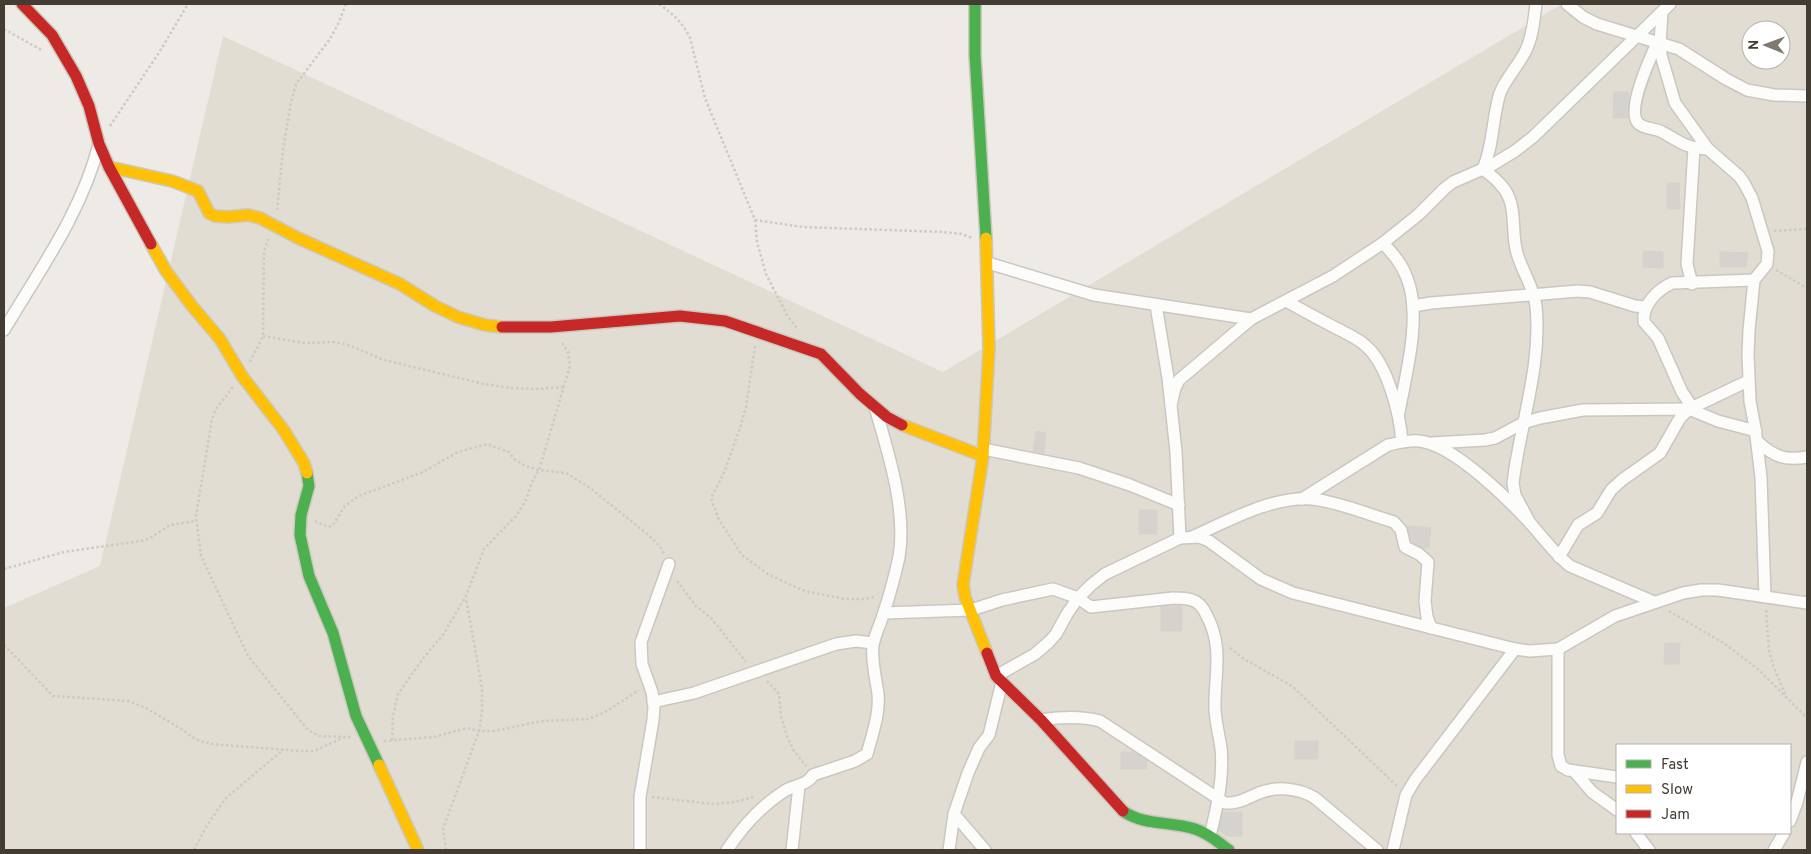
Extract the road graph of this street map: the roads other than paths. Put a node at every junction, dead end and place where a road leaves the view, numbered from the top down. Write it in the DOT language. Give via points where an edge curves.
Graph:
graph roads {
  1 [pos="22,4"];
  2 [pos="975,4"];
  3 [pos="1536,4"];
  4 [pos="1566,4"];
  5 [pos="1666,8"];
  6 [pos="1637,35"];
  7 [pos="1659,40"];
  8 [pos="1807,96"];
  9 [pos="99,144"];
  10 [pos="1694,148"];
  11 [pos="1708,149"];
  12 [pos="108,167"];
  13 [pos="1483,169"];
  14 [pos="1383,243"];
  15 [pos="988,263"];
  16 [pos="1754,280"];
  17 [pos="1692,284"];
  18 [pos="1533,293"];
  19 [pos="1286,301"];
  20 [pos="1156,305"];
  21 [pos="1413,306"];
  22 [pos="1646,307"];
  23 [pos="1250,320"];
  24 [pos="4,330"];
  25 [pos="1748,381"];
  26 [pos="1171,405"];
  27 [pos="875,407"];
  28 [pos="1690,408"];
  29 [pos="1398,414"];
  30 [pos="1523,423"];
  31 [pos="1756,436"];
  32 [pos="1402,442"];
  33 [pos="1427,443"];
  34 [pos="983,453"];
  35 [pos="1807,457"];
  36 [pos="1302,499"];
  37 [pos="1179,505"];
  38 [pos="1530,523"];
  39 [pos="1185,538"];
  40 [pos="1559,557"];
  41 [pos="669,564"];
  42 [pos="1078,598"];
  43 [pos="1765,598"];
  44 [pos="1654,602"];
  45 [pos="1807,603"];
  46 [pos="971,610"];
  47 [pos="884,613"];
  48 [pos="1431,628"];
  49 [pos="874,643"];
  50 [pos="1515,649"];
  51 [pos="1558,650"];
  52 [pos="999,679"];
  53 [pos="654,702"];
  54 [pos="1042,720"];
  55 [pos="1807,762"];
  56 [pos="1574,771"];
  57 [pos="1616,777"];
  58 [pos="799,786"];
  59 [pos="1219,799"];
  60 [pos="1794,801"];
  61 [pos="1616,809"];
  62 [pos="954,814"];
  63 [pos="1791,816"];
  64 [pos="1637,834"];
  65 [pos="1783,834"];
  66 [pos="1210,836"];
  67 [pos="418,850"];
  68 [pos="640,850"];
  69 [pos="727,850"];
  70 [pos="792,850"];
  71 [pos="949,850"];
  72 [pos="985,850"];
  73 [pos="1229,850"];
  74 [pos="1377,850"];
  75 [pos="1393,850"];
  76 [pos="1649,850"];
  77 [pos="1774,850"];
  1 -- 9 [label="street" via="52,35 68,60 89,106"];
  2 -- 15 [label="street"];
  3 -- 13 [label="street" via="1526,49 1501,90 1489,155"];
  4 -- 6 [label="street" via="1597,24"];
  5 -- 6 [label="street"];
  5 -- 7 [label="street"];
  6 -- 7 [label="street"];
  6 -- 13 [label="street" via="1533,136 1515,151"];
  7 -- 8 [label="street" via="1747,90"];
  7 -- 10 [label="street" via="1638,89 1636,121"];
  7 -- 11 [label="street" via="1675,103"];
  9 -- 12 [label="street"];
  9 -- 24 [label="street" via="71,217"];
  10 -- 11 [label="street"];
  10 -- 17 [label="street" via="1687,264"];
  11 -- 16 [label="street" via="1739,176 1752,198 1768,251 1767,264"];
  12 -- 27 [label="street" via="172,180 198,191 209,213 214,216 260,218 400,284 458,317 497,327 551,327 680,316 726,321 821,354"];
  12 -- 67 [label="street" via="166,271 220,339 242,376 283,429 304,463 309,486 301,515 300,535 308,576 333,632 356,716"];
  13 -- 14 [label="street" via="1453,182"];
  13 -- 18 [label="street" via="1500,183 1510,198 1516,248"];
  14 -- 19 [label="street" via="1333,276"];
  14 -- 21 [label="street" via="1407,278"];
  15 -- 20 [label="street" via="1078,291"];
  15 -- 34 [label="street" via="989,349"];
  16 -- 17 [label="street"];
  16 -- 25 [label="street"];
  17 -- 22 [label="street" via="1668,285"];
  18 -- 21 [label="street"];
  18 -- 22 [label="street" via="1590,292"];
  18 -- 30 [label="street" via="1537,315 1536,359"];
  19 -- 23 [label="street"];
  19 -- 29 [label="street" via="1366,346 1381,366"];
  20 -- 23 [label="street"];
  20 -- 26 [label="street"];
  21 -- 29 [label="street" via="1408,370"];
  22 -- 28 [label="street" via="1644,322 1658,338"];
  23 -- 26 [label="street" via="1179,380"];
  25 -- 28 [label="street"];
  25 -- 31 [label="street"];
  26 -- 37 [label="street"];
  27 -- 34 [label="street" via="899,424"];
  27 -- 47 [label="street" via="892,466 900,519 899,556"];
  28 -- 30 [label="street" via="1583,410"];
  28 -- 31 [label="street"];
  28 -- 40 [label="street" via="1680,418 1660,453 1611,490 1597,513 1578,525"];
  29 -- 32 [label="street"];
  30 -- 33 [label="street" via="1495,438"];
  30 -- 38 [label="street" via="1513,488"];
  31 -- 35 [label="street" via="1768,452 1784,458"];
  31 -- 43 [label="street" via="1763,499"];
  32 -- 33 [label="street"];
  32 -- 36 [label="street" via="1377,451"];
  33 -- 38 [label="street" via="1448,452 1476,472"];
  34 -- 37 [label="street" via="1079,468"];
  34 -- 46 [label="street" via="963,579"];
  36 -- 39 [label="street" via="1270,504"];
  36 -- 48 [label="street" via="1325,501 1394,522 1402,530 1405,547 1428,562 1424,601"];
  37 -- 39 [label="street"];
  38 -- 40 [label="street"];
  39 -- 42 [label="street" via="1106,574"];
  39 -- 48 [label="street" via="1209,541 1261,579 1281,588"];
  40 -- 44 [label="street" via="1570,566"];
  41 -- 53 [label="street" via="641,642 642,664"];
  42 -- 46 [label="street" via="1047,589"];
  42 -- 52 [label="street" via="1049,642"];
  42 -- 59 [label="street" via="1093,607 1173,598 1191,600 1202,608 1214,631 1218,656 1215,709 1221,749"];
  43 -- 44 [label="street" via="1701,590"];
  43 -- 45 [label="street"];
  44 -- 51 [label="street" via="1605,621"];
  46 -- 47 [label="street"];
  46 -- 52 [label="street"];
  47 -- 49 [label="street"];
  48 -- 50 [label="street"];
  49 -- 53 [label="street" via="836,644 694,693"];
  49 -- 58 [label="street" via="872,656 878,696 867,754 813,775"];
  50 -- 51 [label="street"];
  50 -- 75 [label="street" via="1419,773 1406,795"];
  51 -- 56 [label="street" via="1558,756 1561,766"];
  52 -- 54 [label="street"];
  52 -- 62 [label="street" via="989,735 979,748"];
  53 -- 68 [label="street" via="640,797"];
  54 -- 59 [label="street" via="1065,717 1100,721"];
  54 -- 66 [label="street" via="1125,814 1136,819 1196,828"];
  55 -- 60 [label="street"];
  56 -- 57 [label="street"];
  56 -- 61 [label="street" via="1592,792"];
  58 -- 69 [label="street" via="784,791 764,806"];
  58 -- 70 [label="street"];
  59 -- 66 [label="street"];
  59 -- 74 [label="street" via="1238,802 1272,789 1307,793"];
  60 -- 63 [label="street"];
  62 -- 71 [label="street"];
  62 -- 72 [label="street"];
  64 -- 76 [label="street"];
  65 -- 77 [label="street"];
  66 -- 73 [label="street"];
}
